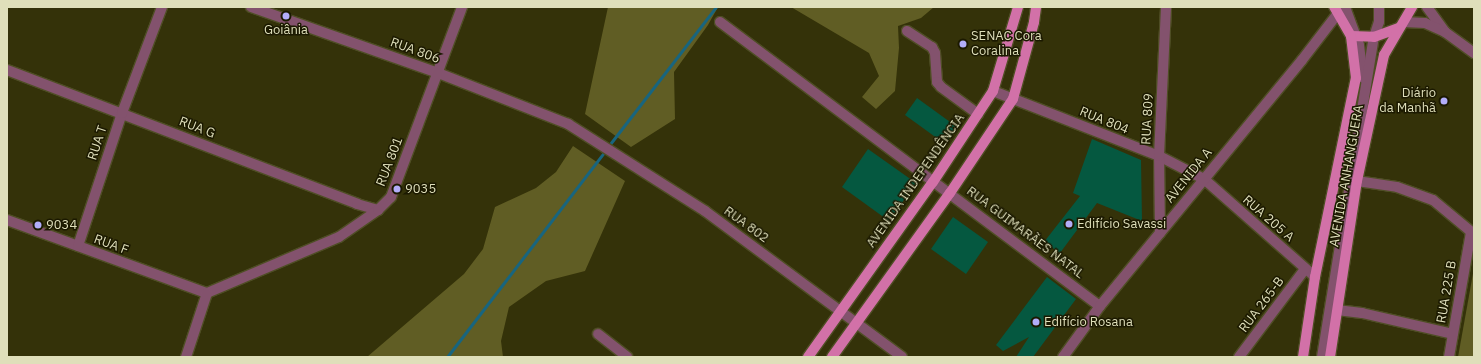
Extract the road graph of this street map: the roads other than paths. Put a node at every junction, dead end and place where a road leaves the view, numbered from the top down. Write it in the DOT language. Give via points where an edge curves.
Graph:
graph roads {
  1 [pos="162,7"];
  2 [pos="251,7"];
  3 [pos="462,7"];
  4 [pos="1018,7"];
  5 [pos="1036,7"];
  6 [pos="1166,7"];
  7 [pos="1379,7"];
  8 [pos="1412,7"];
  9 [pos="1432,8"];
  10 [pos="1339,9"];
  11 [pos="720,22"];
  12 [pos="1402,25"];
  13 [pos="907,31"];
  14 [pos="1445,32"];
  15 [pos="1353,36"];
  16 [pos="1374,37"];
  17 [pos="1474,53"];
  18 [pos="7,70"];
  19 [pos="438,73"];
  20 [pos="993,91"];
  21 [pos="1013,99"];
  22 [pos="1363,104"];
  23 [pos="122,113"];
  24 [pos="978,114"];
  25 [pos="568,124"];
  26 [pos="1159,156"];
  27 [pos="1204,180"];
  28 [pos="1357,181"];
  29 [pos="934,182"];
  30 [pos="950,193"];
  31 [pos="378,210"];
  32 [pos="7,220"];
  33 [pos="1160,232"];
  34 [pos="1472,233"];
  35 [pos="78,246"];
  36 [pos="1305,269"];
  37 [pos="1315,276"];
  38 [pos="207,293"];
  39 [pos="1100,306"];
  40 [pos="1337,310"];
  41 [pos="841,312"];
  42 [pos="856,323"];
  43 [pos="598,334"];
  44 [pos="1453,334"];
  45 [pos="1068,355"];
  46 [pos="186,357"];
  47 [pos="628,357"];
  48 [pos="808,357"];
  49 [pos="832,357"];
  50 [pos="902,357"];
  51 [pos="1239,357"];
  52 [pos="1303,357"];
  53 [pos="1322,357"];
  54 [pos="1330,357"];
  55 [pos="1449,357"];
  1 -- 23 [label="street, RUA T"];
  2 -- 19 [label="street, RUA 806"];
  3 -- 19 [label="street, RUA 801"];
  4 -- 20 [label="main road, AVENIDA INDEPENDÊNCIA"];
  5 -- 21 [label="main road"];
  6 -- 26 [label="street, RUA 809"];
  7 -- 16 [label="street" via="1379,22"];
  8 -- 12 [label="main road, AVENIDA ANHANGUERA"];
  9 -- 14 [label="street"];
  10 -- 15 [label="main road, AVENIDA ANHANGUERA"];
  10 -- 27 [label="street, AVENIDA A"];
  11 -- 29 [label="street, RUA GUIMARÃES NATAL"];
  12 -- 14 [label="street" via="1425,23"];
  12 -- 16 [label="main road"];
  12 -- 28 [label="main road, AVENIDA ANHANGUERA" via="1384,55"];
  13 -- 24 [label="street" via="932,47 935,53 937,82 941,87"];
  14 -- 17 [label="street"];
  15 -- 16 [label="main road"];
  15 -- 22 [label="street" via="1359,45 1363,66"];
  15 -- 37 [label="main road, AVENIDA ANHANGUERA" via="1356,78"];
  16 -- 22 [label="street"];
  18 -- 23 [label="street, RUA G"];
  19 -- 25 [label="street, RUA 806"];
  19 -- 31 [label="street, RUA 801" via="391,197"];
  20 -- 21 [label="street, RUA 804"];
  20 -- 24 [label="main road, AVENIDA INDEPENDÊNCIA"];
  21 -- 26 [label="street, RUA 804"];
  21 -- 30 [label="main road"];
  22 -- 53 [label="street"];
  23 -- 31 [label="street, RUA G"];
  23 -- 35 [label="street, RUA T"];
  24 -- 29 [label="main road, AVENIDA INDEPENDÊNCIA"];
  25 -- 41 [label="street, RUA 802" via="705,212"];
  26 -- 27 [label="street, RUA 804"];
  26 -- 33 [label="street, RUA 809"];
  27 -- 33 [label="street, AVENIDA A"];
  27 -- 36 [label="street, RUA 205 A"];
  28 -- 34 [label="street" via="1397,187 1433,200"];
  28 -- 40 [label="main road, AVENIDA ANHANGUERA"];
  29 -- 30 [label="street, RUA GUIMARÃES NATAL"];
  29 -- 41 [label="main road, AVENIDA INDEPENDÊNCIA"];
  30 -- 39 [label="street, RUA GUIMARÃES NATAL"];
  30 -- 42 [label="main road"];
  31 -- 38 [label="street, RUA 801" via="339,236"];
  32 -- 35 [label="street, RUA F"];
  33 -- 39 [label="street, AVENIDA A"];
  34 -- 44 [label="street, RUA 225 B"];
  35 -- 38 [label="street, RUA F"];
  36 -- 37 [label="street, RUA 205 A"];
  36 -- 51 [label="street, RUA 265-B"];
  37 -- 52 [label="main road, AVENIDA ANHANGUERA"];
  38 -- 46 [label="street"];
  39 -- 45 [label="street, AVENIDA A"];
  40 -- 44 [label="street" via="1362,313"];
  40 -- 54 [label="main road, AVENIDA ANHANGUERA"];
  41 -- 42 [label="street, RUA 802"];
  41 -- 48 [label="main road, AVENIDA INDEPENDÊNCIA"];
  42 -- 49 [label="main road"];
  42 -- 50 [label="street, RUA 802"];
  43 -- 47 [label="street"];
  44 -- 55 [label="street, RUA 225 B"];
}
